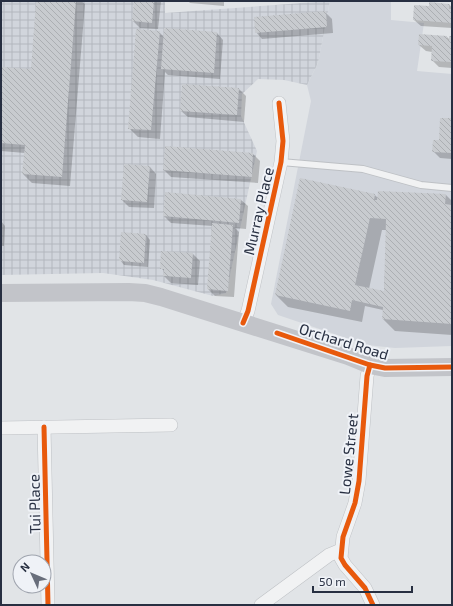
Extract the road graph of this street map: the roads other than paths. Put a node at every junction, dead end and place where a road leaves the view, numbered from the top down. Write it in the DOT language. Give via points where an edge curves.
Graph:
graph roads {
  1 [pos="279,103"];
  2 [pos="281,162"];
  3 [pos="452,188"];
  4 [pos="1,293"];
  5 [pos="243,322"];
  6 [pos="370,365"];
  7 [pos="452,367"];
  8 [pos="171,425"];
  9 [pos="44,427"];
  10 [pos="1,428"];
  11 [pos="341,550"];
  12 [pos="264,604"];
  13 [pos="48,605"];
  14 [pos="373,605"];
  1 -- 2 [label="street, Murray Place" via="283,141"];
  2 -- 3 [label="lane" via="363,169 421,184"];
  2 -- 5 [label="street, Murray Place" via="248,311"];
  4 -- 5 [label="main road, Orchard Road" via="145,293"];
  5 -- 6 [label="main road, Orchard Road"];
  6 -- 7 [label="main road, Orchard Road" via="385,368"];
  6 -- 11 [label="street, Lowe Street" via="359,482"];
  8 -- 9 [label="street"];
  9 -- 10 [label="street"];
  9 -- 13 [label="street, Tui Place"];
  11 -- 12 [label="street" via="329,555"];
  11 -- 14 [label="street" via="341,558 365,588"];
}
